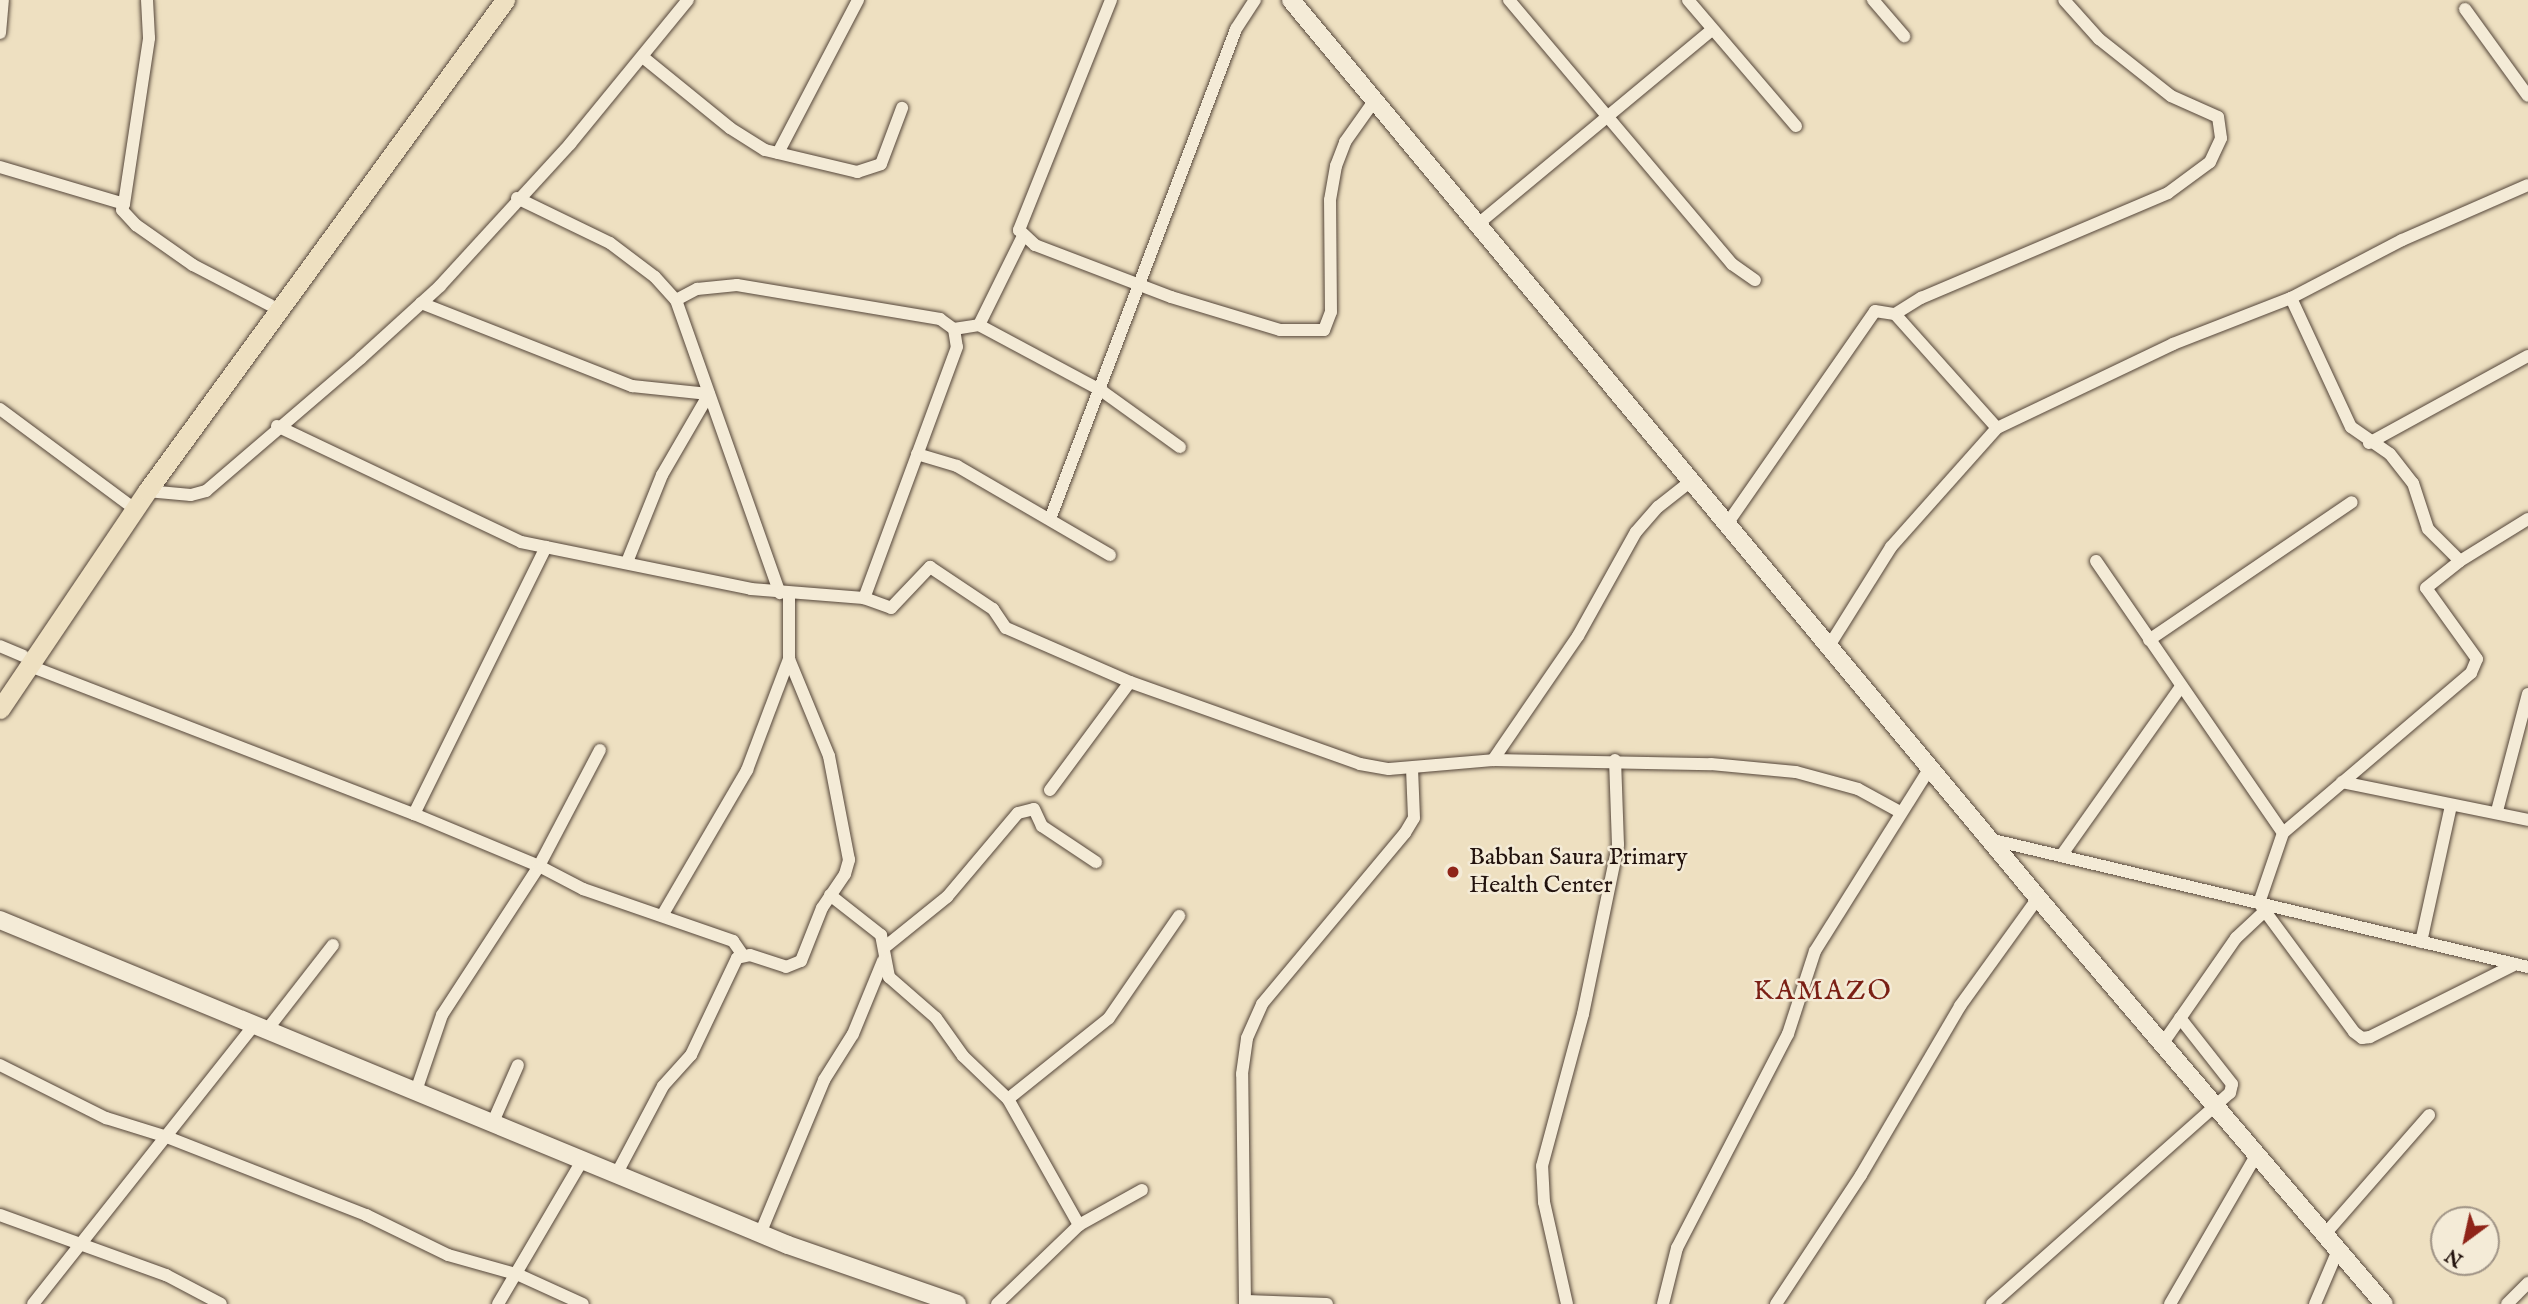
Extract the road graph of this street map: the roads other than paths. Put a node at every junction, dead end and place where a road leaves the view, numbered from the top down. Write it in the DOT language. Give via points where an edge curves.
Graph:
graph roads {
  1 [pos="3,0"];
  2 [pos="147,0"];
  3 [pos="492,0"];
  4 [pos="505,0"];
  5 [pos="688,0"];
  6 [pos="858,0"];
  7 [pos="1111,0"];
  8 [pos="1255,0"];
  9 [pos="1291,0"];
  10 [pos="1509,0"];
  11 [pos="1688,0"];
  12 [pos="1873,0"];
  13 [pos="2064,0"];
  14 [pos="2465,9"];
  15 [pos="1712,30"];
  16 [pos="0,33"];
  17 [pos="1904,36"];
  18 [pos="644,58"];
  19 [pos="2528,96"];
  20 [pos="1374,101"];
  21 [pos="902,108"];
  22 [pos="1607,117"];
  23 [pos="1796,126"];
  24 [pos="778,153"];
  25 [pos="0,167"];
  26 [pos="2528,186"];
  27 [pos="517,198"];
  28 [pos="124,204"];
  29 [pos="1478,225"];
  30 [pos="1023,236"];
  31 [pos="301,271"];
  32 [pos="1755,280"];
  33 [pos="1138,285"];
  34 [pos="2291,298"];
  35 [pos="676,300"];
  36 [pos="421,303"];
  37 [pos="270,305"];
  38 [pos="1895,314"];
  39 [pos="979,325"];
  40 [pos="954,328"];
  41 [pos="2528,356"];
  42 [pos="1102,391"];
  43 [pos="709,394"];
  44 [pos="0,409"];
  45 [pos="277,426"];
  46 [pos="1997,428"];
  47 [pos="2370,443"];
  48 [pos="1180,447"];
  49 [pos="917,454"];
  50 [pos="1692,481"];
  51 [pos="147,491"];
  52 [pos="2352,502"];
  53 [pos="128,504"];
  54 [pos="1050,519"];
  55 [pos="2528,519"];
  56 [pos="1727,524"];
  57 [pos="546,547"];
  58 [pos="1110,555"];
  59 [pos="2096,561"];
  60 [pos="2460,561"];
  61 [pos="626,562"];
  62 [pos="784,593"];
  63 [pos="864,598"];
  64 [pos="2149,640"];
  65 [pos="0,646"];
  66 [pos="1829,646"];
  67 [pos="789,659"];
  68 [pos="26,661"];
  69 [pos="1130,682"];
  70 [pos="2180,688"];
  71 [pos="0,689"];
  72 [pos="2528,694"];
  73 [pos="0,709"];
  74 [pos="600,750"];
  75 [pos="1493,760"];
  76 [pos="1615,760"];
  77 [pos="1930,768"];
  78 [pos="1412,769"];
  79 [pos="2343,782"];
  80 [pos="1050,790"];
  81 [pos="2451,806"];
  82 [pos="2497,811"];
  83 [pos="1900,812"];
  84 [pos="414,814"];
  85 [pos="2528,820"];
  86 [pos="2283,833"];
  87 [pos="1989,839"];
  88 [pos="2061,856"];
  89 [pos="1096,862"];
  90 [pos="539,866"];
  91 [pos="830,895"];
  92 [pos="2038,898"];
  93 [pos="2262,907"];
  94 [pos="663,914"];
  95 [pos="1179,916"];
  96 [pos="0,920"];
  97 [pos="2421,942"];
  98 [pos="334,945"];
  99 [pos="885,947"];
  100 [pos="742,954"];
  101 [pos="883,961"];
  102 [pos="2522,966"];
  103 [pos="2180,1018"];
  104 [pos="259,1029"];
  105 [pos="2163,1043"];
  106 [pos="0,1065"];
  107 [pos="518,1065"];
  108 [pos="416,1091"];
  109 [pos="1008,1099"];
  110 [pos="2216,1104"];
  111 [pos="2429,1115"];
  112 [pos="493,1122"];
  113 [pos="167,1137"];
  114 [pos="2257,1153"];
  115 [pos="583,1158"];
  116 [pos="617,1173"];
  117 [pos="1142,1190"];
  118 [pos="0,1215"];
  119 [pos="1079,1226"];
  120 [pos="760,1234"];
  121 [pos="2325,1234"];
  122 [pos="78,1246"];
  123 [pos="2338,1250"];
  124 [pos="515,1275"];
  125 [pos="2528,1283"];
  126 [pos="1246,1302"];
  127 [pos="33,1304"];
  128 [pos="221,1304"];
  129 [pos="498,1304"];
  130 [pos="583,1304"];
  131 [pos="957,1304"];
  132 [pos="997,1304"];
  133 [pos="1326,1304"];
  134 [pos="1567,1304"];
  135 [pos="1663,1304"];
  136 [pos="1776,1304"];
  137 [pos="1992,1304"];
  138 [pos="2170,1304"];
  139 [pos="2315,1304"];
  140 [pos="2384,1304"];
  141 [pos="2507,1304"];
  1 -- 16 [label="street"];
  2 -- 28 [label="street" via="149,38"];
  3 -- 31 [label="main road"];
  4 -- 31 [label="main road"];
  5 -- 18 [label="street"];
  6 -- 24 [label="street"];
  7 -- 30 [label="street" via="1023,219 1019,230"];
  8 -- 33 [label="street" via="1236,29"];
  9 -- 20 [label="street"];
  10 -- 22 [label="street"];
  11 -- 15 [label="street"];
  12 -- 17 [label="street"];
  13 -- 38 [label="street" via="2099,39 2171,96 2218,117 2221,138 2210,162 2168,193 1921,298"];
  14 -- 19 [label="street"];
  15 -- 22 [label="street"];
  15 -- 23 [label="street"];
  18 -- 24 [label="street" via="730,128"];
  18 -- 27 [label="street"];
  20 -- 29 [label="street"];
  20 -- 33 [label="street" via="1345,142 1336,166 1330,200 1332,312 1324,330 1280,330"];
  21 -- 24 [label="street" via="881,164 869,171"];
  22 -- 29 [label="street"];
  22 -- 32 [label="street" via="1732,264"];
  25 -- 28 [label="street"];
  26 -- 34 [label="street" via="2402,240"];
  27 -- 35 [label="street" via="610,243"];
  27 -- 36 [label="street"];
  28 -- 37 [label="street" via="122,209 136,225 193,265"];
  29 -- 50 [label="street"];
  30 -- 33 [label="street" via="1035,245"];
  30 -- 39 [label="street"];
  31 -- 37 [label="main road"];
  31 -- 51 [label="main road"];
  33 -- 42 [label="street"];
  34 -- 46 [label="street" via="2174,344"];
  34 -- 47 [label="street" via="2351,427"];
  35 -- 40 [label="street" via="697,289 737,285 940,319"];
  35 -- 43 [label="street"];
  36 -- 43 [label="street" via="632,386"];
  36 -- 45 [label="street"];
  37 -- 53 [label="main road"];
  38 -- 46 [label="street"];
  38 -- 56 [label="street" via="1883,309 1869,314"];
  39 -- 40 [label="street"];
  39 -- 42 [label="street"];
  40 -- 49 [label="street" via="957,347"];
  41 -- 47 [label="street"];
  42 -- 48 [label="street"];
  42 -- 54 [label="street"];
  43 -- 61 [label="street" via="662,475"];
  43 -- 62 [label="street"];
  44 -- 53 [label="street"];
  45 -- 51 [label="street" via="206,491 191,495"];
  45 -- 57 [label="street" via="463,511 502,534"];
  46 -- 66 [label="street" via="1891,547"];
  47 -- 60 [label="street" via="2390,454 2413,483 2428,529"];
  49 -- 54 [label="street" via="957,466"];
  49 -- 63 [label="street"];
  50 -- 56 [label="street"];
  50 -- 75 [label="street" via="1658,507 1636,532 1578,636"];
  51 -- 68 [label="main road"];
  52 -- 64 [label="street"];
  53 -- 68 [label="main road"];
  54 -- 58 [label="street"];
  55 -- 60 [label="street"];
  56 -- 66 [label="street"];
  57 -- 61 [label="street"];
  57 -- 84 [label="street"];
  59 -- 64 [label="street"];
  60 -- 79 [label="street" via="2426,588 2477,664"];
  61 -- 62 [label="street"];
  62 -- 63 [label="street"];
  62 -- 67 [label="street"];
  63 -- 69 [label="street" via="891,608 930,567 993,609 1006,628"];
  64 -- 70 [label="street"];
  65 -- 68 [label="street"];
  66 -- 77 [label="street"];
  67 -- 91 [label="street" via="829,756 849,860 840,884"];
  67 -- 94 [label="street" via="747,770"];
  68 -- 71 [label="main road"];
  68 -- 73 [label="main road"];
  68 -- 84 [label="street"];
  69 -- 78 [label="street" via="1360,764"];
  69 -- 80 [label="street"];
  70 -- 86 [label="street"];
  70 -- 88 [label="street"];
  72 -- 82 [label="street"];
  74 -- 90 [label="street"];
  75 -- 76 [label="street"];
  75 -- 78 [label="street"];
  76 -- 83 [label="street" via="1796,772 1858,789"];
  76 -- 134 [label="street" via="1618,845 1583,1014 1542,1166 1544,1202"];
  77 -- 83 [label="street"];
  77 -- 87 [label="street"];
  78 -- 126 [label="street" via="1414,818 1405,833 1262,1004 1247,1038 1242,1074"];
  79 -- 81 [label="street"];
  79 -- 86 [label="street"];
  81 -- 82 [label="street"];
  81 -- 97 [label="street"];
  82 -- 85 [label="street"];
  83 -- 135 [label="street" via="1815,951 1788,1034 1677,1248"];
  84 -- 90 [label="street"];
  86 -- 93 [label="street"];
  87 -- 88 [label="street"];
  87 -- 92 [label="street"];
  88 -- 93 [label="street"];
  89 -- 99 [label="street" via="1042,826 1034,808 1018,813 947,897"];
  90 -- 94 [label="street" via="583,889"];
  90 -- 108 [label="street" via="442,1015"];
  91 -- 99 [label="street" via="867,920"];
  91 -- 100 [label="street" via="801,961 786,967"];
  92 -- 105 [label="street"];
  92 -- 136 [label="street" via="1960,1006 1861,1175"];
  93 -- 97 [label="street"];
  93 -- 102 [label="street" via="2362,1038"];
  93 -- 103 [label="street"];
  94 -- 100 [label="street" via="733,940"];
  95 -- 109 [label="street" via="1109,1018"];
  96 -- 104 [label="street"];
  97 -- 102 [label="street"];
  98 -- 104 [label="street"];
  99 -- 101 [label="street"];
  100 -- 116 [label="street" via="691,1055 663,1086"];
  101 -- 109 [label="street" via="889,977 936,1018 963,1056"];
  101 -- 120 [label="street" via="853,1034 824,1080"];
  103 -- 105 [label="street"];
  103 -- 110 [label="street" via="2232,1084 2230,1093"];
  104 -- 108 [label="street"];
  104 -- 113 [label="street"];
  105 -- 110 [label="street"];
  106 -- 113 [label="street" via="106,1118"];
  107 -- 112 [label="street"];
  108 -- 112 [label="street"];
  109 -- 119 [label="street"];
  110 -- 114 [label="street"];
  110 -- 137 [label="street"];
  111 -- 121 [label="street"];
  112 -- 115 [label="street"];
  113 -- 122 [label="street"];
  113 -- 124 [label="street" via="366,1215 449,1255"];
  114 -- 121 [label="street"];
  114 -- 138 [label="street"];
  115 -- 116 [label="street"];
  115 -- 124 [label="street"];
  116 -- 120 [label="street"];
  117 -- 119 [label="street"];
  118 -- 122 [label="street"];
  119 -- 132 [label="street"];
  120 -- 131 [label="street"];
  121 -- 123 [label="street"];
  122 -- 127 [label="street"];
  122 -- 128 [label="street" via="166,1275"];
  123 -- 139 [label="street"];
  123 -- 140 [label="street"];
  124 -- 129 [label="street"];
  124 -- 130 [label="street"];
  125 -- 141 [label="street"];
  126 -- 133 [label="street"];
}
